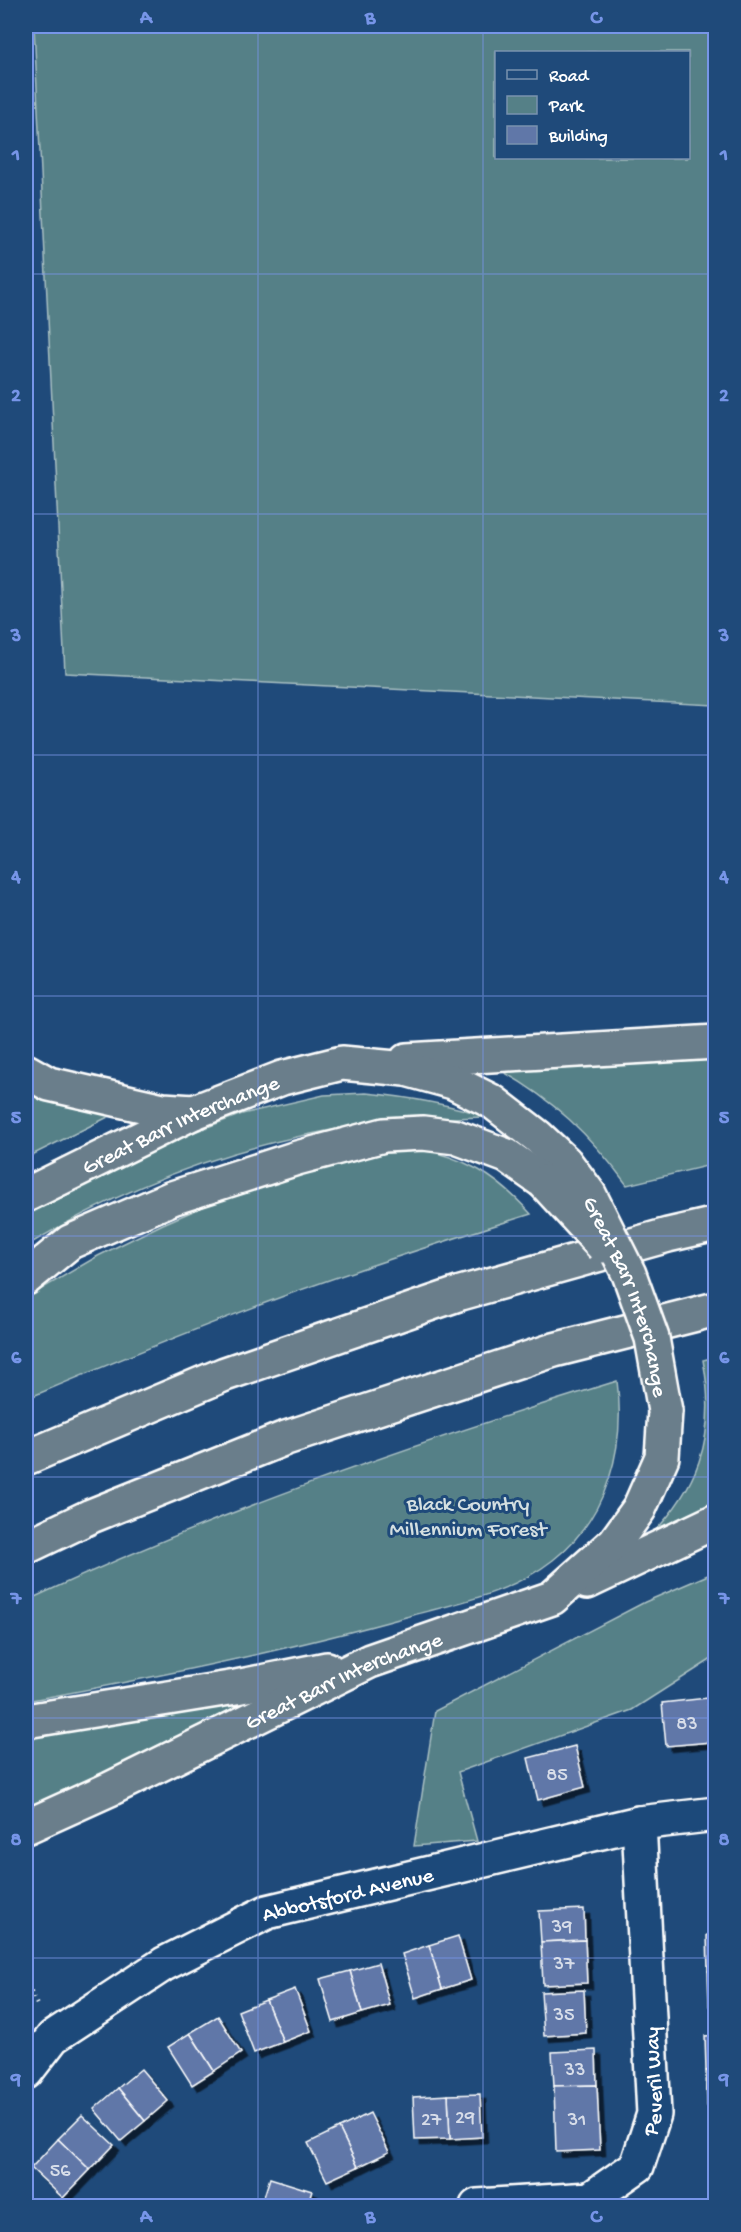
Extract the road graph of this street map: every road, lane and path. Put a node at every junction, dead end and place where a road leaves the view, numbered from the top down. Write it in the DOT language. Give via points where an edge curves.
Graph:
graph roads {
  1 [pos="716,1042"];
  2 [pos="342,1063"];
  3 [pos="26,1071"];
  4 [pos="194,1112"];
  5 [pos="555,1172"];
  6 [pos="26,1195"];
  7 [pos="716,1224"];
  8 [pos="26,1278"];
  9 [pos="716,1309"];
  10 [pos="26,1458"];
  11 [pos="716,1521"];
  12 [pos="26,1547"];
  13 [pos="552,1598"];
  14 [pos="370,1661"];
  15 [pos="26,1721"];
  16 [pos="716,1814"];
  17 [pos="639,1822"];
  18 [pos="33,1826"];
  19 [pos="26,2072"];
  20 [pos="477,2206"];
  1 -- 2 [label="highway"];
  2 -- 4 [label="highway, Great Barr Interchange" via="282,1078"];
  2 -- 5 [label="highway, Great Barr Interchange" via="406,1069 453,1082 493,1102 537,1136"];
  3 -- 4 [label="highway" via="49,1084 163,1110"];
  4 -- 6 [label="highway, Great Barr Interchange"];
  5 -- 8 [label="highway" via="456,1137 423,1133 384,1135 172,1198 70,1242"];
  5 -- 13 [label="highway, Great Barr Interchange, bridge" via="589,1194 629,1274 652,1338 665,1411 662,1457 639,1509 615,1542"];
  7 -- 10 [label="highway" via="450,1297 225,1374"];
  9 -- 12 [label="highway" via="554,1350 283,1439 91,1516"];
  11 -- 13 [label="highway"];
  13 -- 14 [label="highway, Great Barr Interchange"];
  14 -- 15 [label="highway"];
  14 -- 18 [label="highway, Great Barr Interchange"];
  16 -- 17 [label="street, Abbotsford Avenue"];
  17 -- 19 [label="street, Abbotsford Avenue" via="267,1912 164,1964 53,2037"];
  17 -- 20 [label="street, Peveril Way" via="654,2114 637,2166 590,2199"];
}
